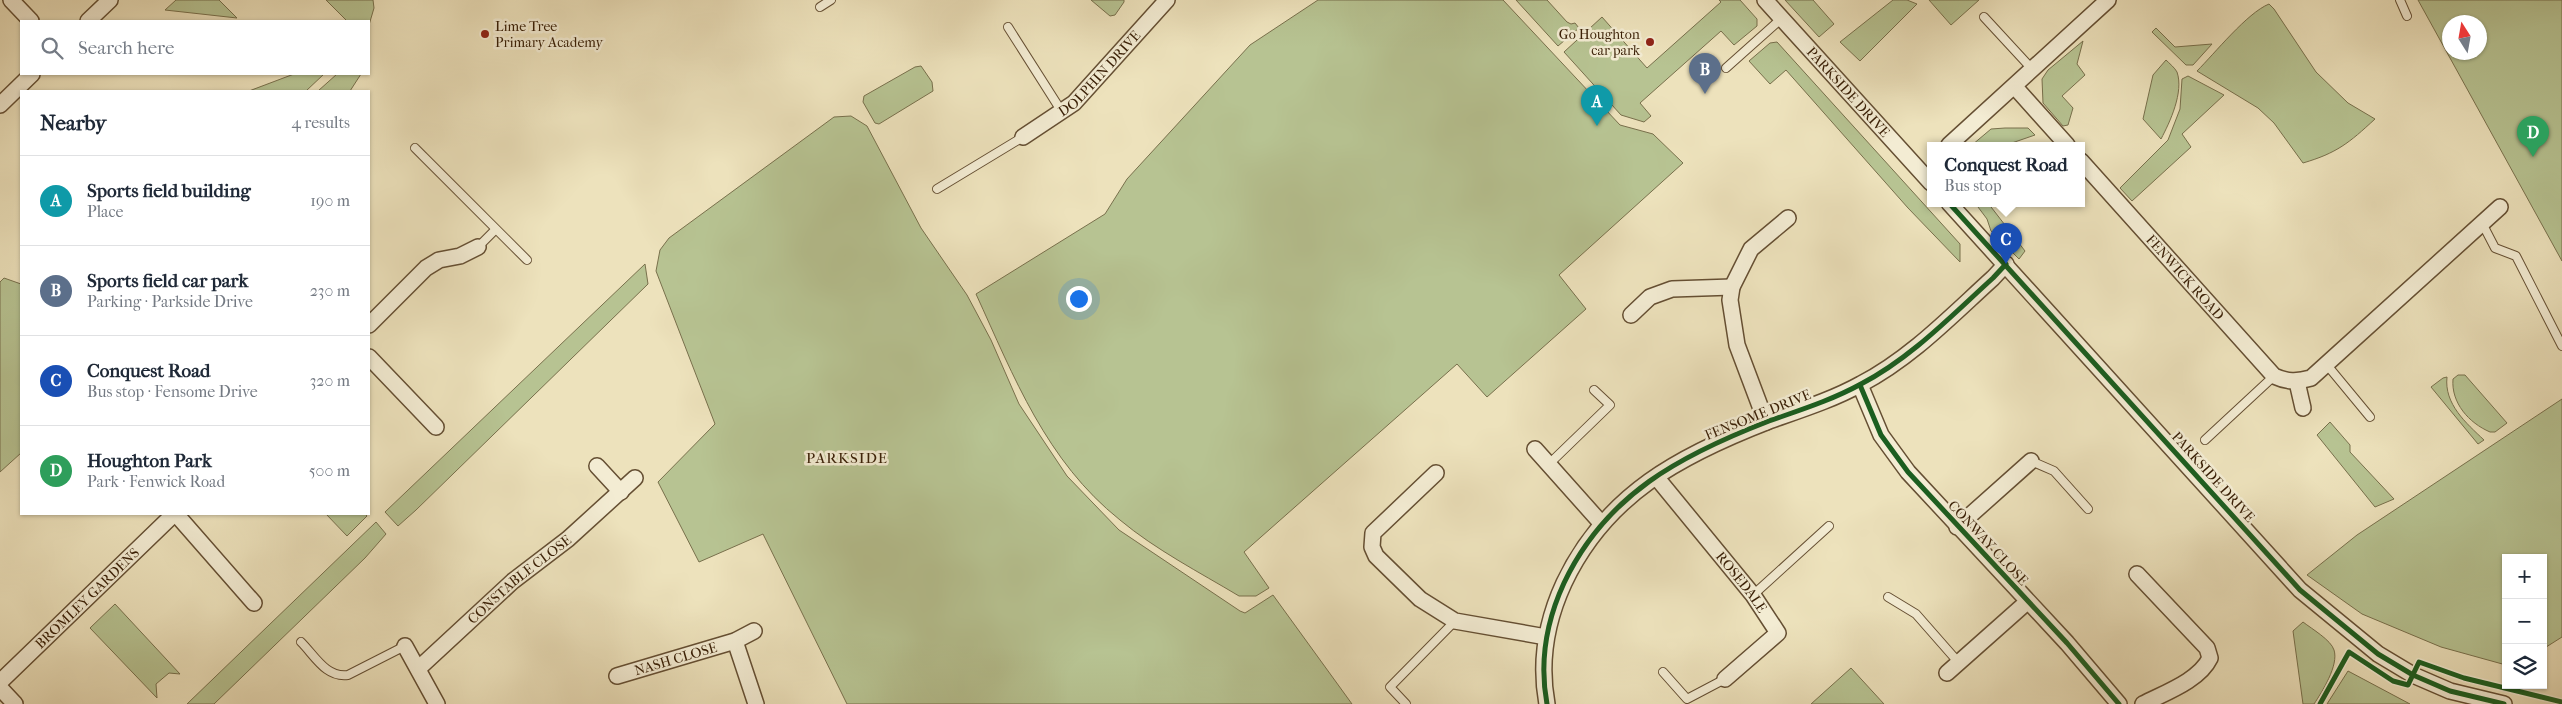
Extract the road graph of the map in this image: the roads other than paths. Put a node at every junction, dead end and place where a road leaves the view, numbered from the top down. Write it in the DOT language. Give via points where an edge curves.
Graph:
graph roads {
  1 [pos="10,0"];
  2 [pos="110,0"];
  3 [pos="831,0"];
  4 [pos="1167,0"];
  5 [pos="1765,0"];
  6 [pos="2108,0"];
  7 [pos="2400,0"];
  8 [pos="820,7"];
  9 [pos="2407,16"];
  10 [pos="1984,17"];
  11 [pos="1782,18"];
  12 [pos="30,20"];
  13 [pos="89,20"];
  14 [pos="1008,26"];
  15 [pos="1726,68"];
  16 [pos="2032,70"];
  17 [pos="31,75"];
  18 [pos="2014,87"];
  19 [pos="0,105"];
  20 [pos="1062,112"];
  21 [pos="1023,137"];
  22 [pos="1952,142"];
  23 [pos="2064,142"];
  24 [pos="416,148"];
  25 [pos="2085,165"];
  26 [pos="1925,166"];
  27 [pos="937,190"];
  28 [pos="1953,207"];
  29 [pos="2500,208"];
  30 [pos="1788,218"];
  31 [pos="2482,223"];
  32 [pos="495,230"];
  33 [pos="478,247"];
  34 [pos="527,260"];
  35 [pos="2006,264"];
  36 [pos="1732,287"];
  37 [pos="1631,315"];
  38 [pos="370,324"];
  39 [pos="2562,346"];
  40 [pos="370,358"];
  41 [pos="2327,365"];
  42 [pos="2274,376"];
  43 [pos="2297,382"];
  44 [pos="1860,384"];
  45 [pos="1594,390"];
  46 [pos="2303,408"];
  47 [pos="2370,417"];
  48 [pos="1766,422"];
  49 [pos="436,427"];
  50 [pos="2205,440"];
  51 [pos="1535,449"];
  52 [pos="2031,461"];
  53 [pos="1549,464"];
  54 [pos="597,466"];
  55 [pos="1436,473"];
  56 [pos="635,478"];
  57 [pos="1657,478"];
  58 [pos="621,492"];
  59 [pos="2088,509"];
  60 [pos="174,515"];
  61 [pos="176,515"];
  62 [pos="1601,523"];
  63 [pos="1830,526"];
  64 [pos="1958,527"];
  65 [pos="2137,574"];
  66 [pos="1753,595"];
  67 [pos="1888,597"];
  68 [pos="254,602"];
  69 [pos="2027,602"];
  70 [pos="1456,621"];
  71 [pos="754,630"];
  72 [pos="1546,637"];
  73 [pos="735,640"];
  74 [pos="301,642"];
  75 [pos="405,646"];
  76 [pos="1958,663"];
  77 [pos="419,668"];
  78 [pos="1663,672"];
  79 [pos="1947,673"];
  80 [pos="617,676"];
  81 [pos="1726,679"];
  82 [pos="0,682"];
  83 [pos="0,688"];
  84 [pos="15,704"];
  85 [pos="437,704"];
  86 [pos="756,704"];
  87 [pos="1406,704"];
  88 [pos="1547,704"];
  89 [pos="2119,704"];
  90 [pos="2143,704"];
  91 [pos="2504,704"];
  1 -- 12 [label="street"];
  2 -- 13 [label="street"];
  3 -- 8 [label="lane"];
  4 -- 20 [label="street, DOLPHIN DRIVE" via="1074,103"];
  5 -- 11 [label="street, PARKSIDE DRIVE"];
  6 -- 16 [label="street"];
  7 -- 9 [label="lane"];
  10 -- 16 [label="lane"];
  11 -- 15 [label="lane"];
  11 -- 26 [label="street, PARKSIDE DRIVE"];
  14 -- 20 [label="lane"];
  16 -- 18 [label="street"];
  17 -- 19 [label="street"];
  18 -- 22 [label="street"];
  18 -- 23 [label="street"];
  20 -- 21 [label="street, DOLPHIN DRIVE"];
  21 -- 27 [label="lane"];
  24 -- 32 [label="lane"];
  25 -- 42 [label="street, FENWICK ROAD"];
  28 -- 35 [label="street, PARKSIDE DRIVE"];
  29 -- 31 [label="street"];
  30 -- 36 [label="street" via="1751,249"];
  31 -- 39 [label="lane" via="2495,248 2516,256"];
  31 -- 41 [label="street"];
  32 -- 33 [label="lane"];
  32 -- 34 [label="lane"];
  33 -- 38 [label="street" via="460,256 439,260 426,268"];
  35 -- 44 [label="street, FENSOME DRIVE" via="1909,354"];
  35 -- 91 [label="street, PARKSIDE DRIVE" via="2300,590 2378,654 2413,675 2450,691"];
  36 -- 37 [label="street" via="1672,289 1650,296"];
  36 -- 48 [label="street" via="1733,330"];
  40 -- 49 [label="street"];
  41 -- 43 [label="street" via="2311,378"];
  41 -- 47 [label="lane"];
  42 -- 43 [label="street"];
  42 -- 50 [label="lane"];
  43 -- 46 [label="street"];
  44 -- 48 [label="street, FENSOME DRIVE"];
  44 -- 64 [label="street, CONWAY CLOSE" via="1881,435 1908,472"];
  45 -- 53 [label="lane" via="1610,405"];
  48 -- 57 [label="street, FENSOME DRIVE" via="1688,456"];
  51 -- 53 [label="street"];
  52 -- 59 [label="lane" via="2054,471"];
  52 -- 64 [label="street, CONWAY CLOSE"];
  53 -- 62 [label="street"];
  54 -- 58 [label="street"];
  55 -- 70 [label="street" via="1373,533 1372,547 1376,556 1420,599"];
  56 -- 58 [label="street, CONSTABLE CLOSE"];
  57 -- 62 [label="street, FENSOME DRIVE"];
  57 -- 66 [label="street, ROSEDALE"];
  58 -- 77 [label="street, CONSTABLE CLOSE" via="568,539 513,581"];
  60 -- 82 [label="street, BROMLEY GARDENS"];
  61 -- 68 [label="street, BROMLEY GARDENS"];
  62 -- 72 [label="street, FENSOME DRIVE" via="1573,564 1553,608"];
  63 -- 66 [label="lane"];
  64 -- 69 [label="street, CONWAY CLOSE"];
  65 -- 90 [label="street" via="2207,648 2210,658 2206,665 2181,684"];
  66 -- 81 [label="street, ROSEDALE" via="1778,633"];
  67 -- 76 [label="lane" via="1916,614"];
  69 -- 76 [label="street, CONWAY CLOSE"];
  69 -- 89 [label="street, CONWAY CLOSE" via="2073,649"];
  70 -- 72 [label="street"];
  70 -- 87 [label="lane" via="1390,687"];
  71 -- 73 [label="street, NASH CLOSE"];
  72 -- 88 [label="street, FENSOME DRIVE" via="1543,683"];
  73 -- 80 [label="street, NASH CLOSE"];
  73 -- 86 [label="street"];
  74 -- 75 [label="lane" via="330,674 340,676"];
  75 -- 77 [label="street"];
  76 -- 79 [label="street, CONWAY CLOSE"];
  77 -- 85 [label="street"];
  78 -- 81 [label="lane" via="1687,700"];
  83 -- 84 [label="street"];
}
